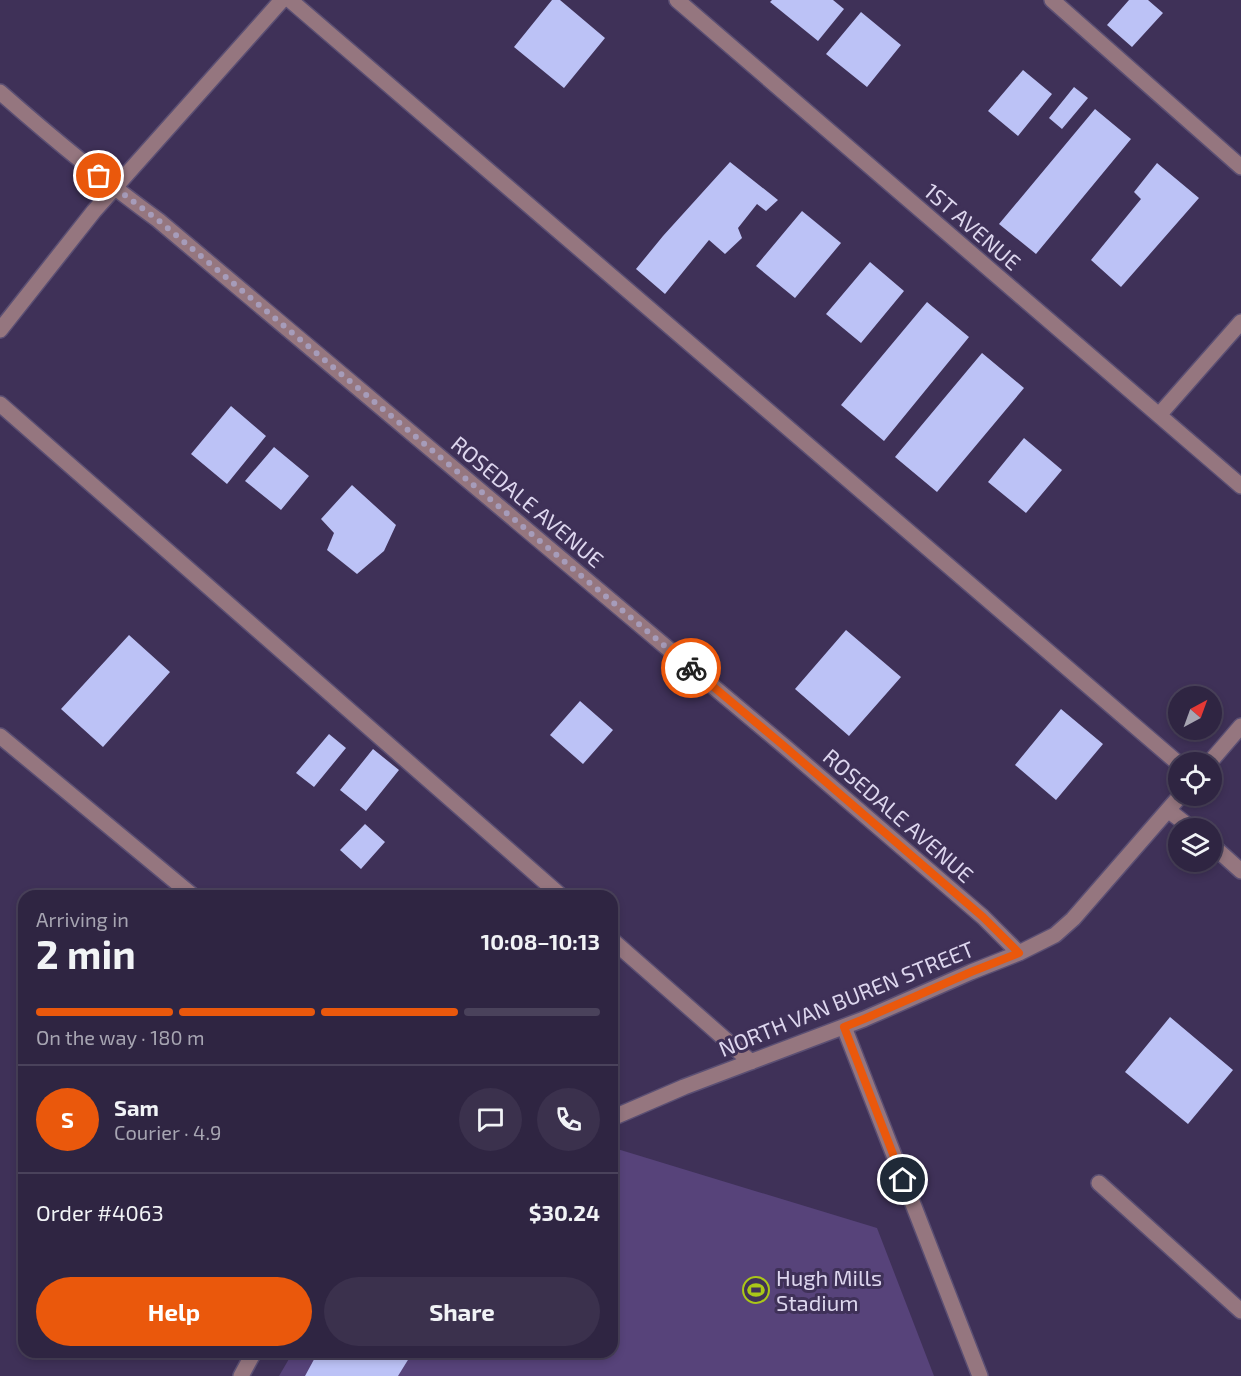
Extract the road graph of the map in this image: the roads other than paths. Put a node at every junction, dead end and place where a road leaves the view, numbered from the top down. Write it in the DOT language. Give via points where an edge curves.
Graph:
graph roads {
  1 [pos="282,0"];
  2 [pos="290,0"];
  3 [pos="677,0"];
  4 [pos="1052,0"];
  5 [pos="0,92"];
  6 [pos="1241,167"];
  7 [pos="114,188"];
  8 [pos="1241,322"];
  9 [pos="0,330"];
  10 [pos="0,404"];
  11 [pos="1159,415"];
  12 [pos="1241,486"];
  13 [pos="1241,726"];
  14 [pos="0,736"];
  15 [pos="1219,752"];
  16 [pos="1168,755"];
  17 [pos="1171,806"];
  18 [pos="1168,810"];
  19 [pos="1178,818"];
  20 [pos="1222,854"];
  21 [pos="1241,871"];
  22 [pos="186,890"];
  23 [pos="554,890"];
  24 [pos="618,945"];
  25 [pos="1019,953"];
  26 [pos="844,1027"];
  27 [pos="751,1062"];
  28 [pos="618,1115"];
  29 [pos="1100,1183"];
  30 [pos="1241,1311"];
  31 [pos="251,1358"];
  32 [pos="241,1376"];
  33 [pos="980,1376"];
  1 -- 7 [label="street"];
  2 -- 16 [label="street"];
  3 -- 11 [label="street, 1ST AVENUE"];
  4 -- 6 [label="street"];
  5 -- 7 [label="street, ROSEDALE AVENUE"];
  7 -- 9 [label="street"];
  7 -- 25 [label="street, ROSEDALE AVENUE" via="158,220 784,746 983,917"];
  8 -- 11 [label="street"];
  10 -- 23 [label="street"];
  11 -- 12 [label="street, 1ST AVENUE"];
  13 -- 15 [label="street"];
  14 -- 22 [label="street"];
  17 -- 18 [label="street, NORTH VAN BUREN STREET"];
  18 -- 19 [label="street"];
  18 -- 25 [label="street, NORTH VAN BUREN STREET" via="1073,919 1055,935"];
  20 -- 21 [label="street"];
  24 -- 27 [label="street"];
  25 -- 26 [label="street, NORTH VAN BUREN STREET"];
  26 -- 27 [label="street, NORTH VAN BUREN STREET"];
  26 -- 33 [label="street"];
  27 -- 28 [label="street, NORTH VAN BUREN STREET"];
  29 -- 30 [label="street"];
  31 -- 32 [label="street"];
}
